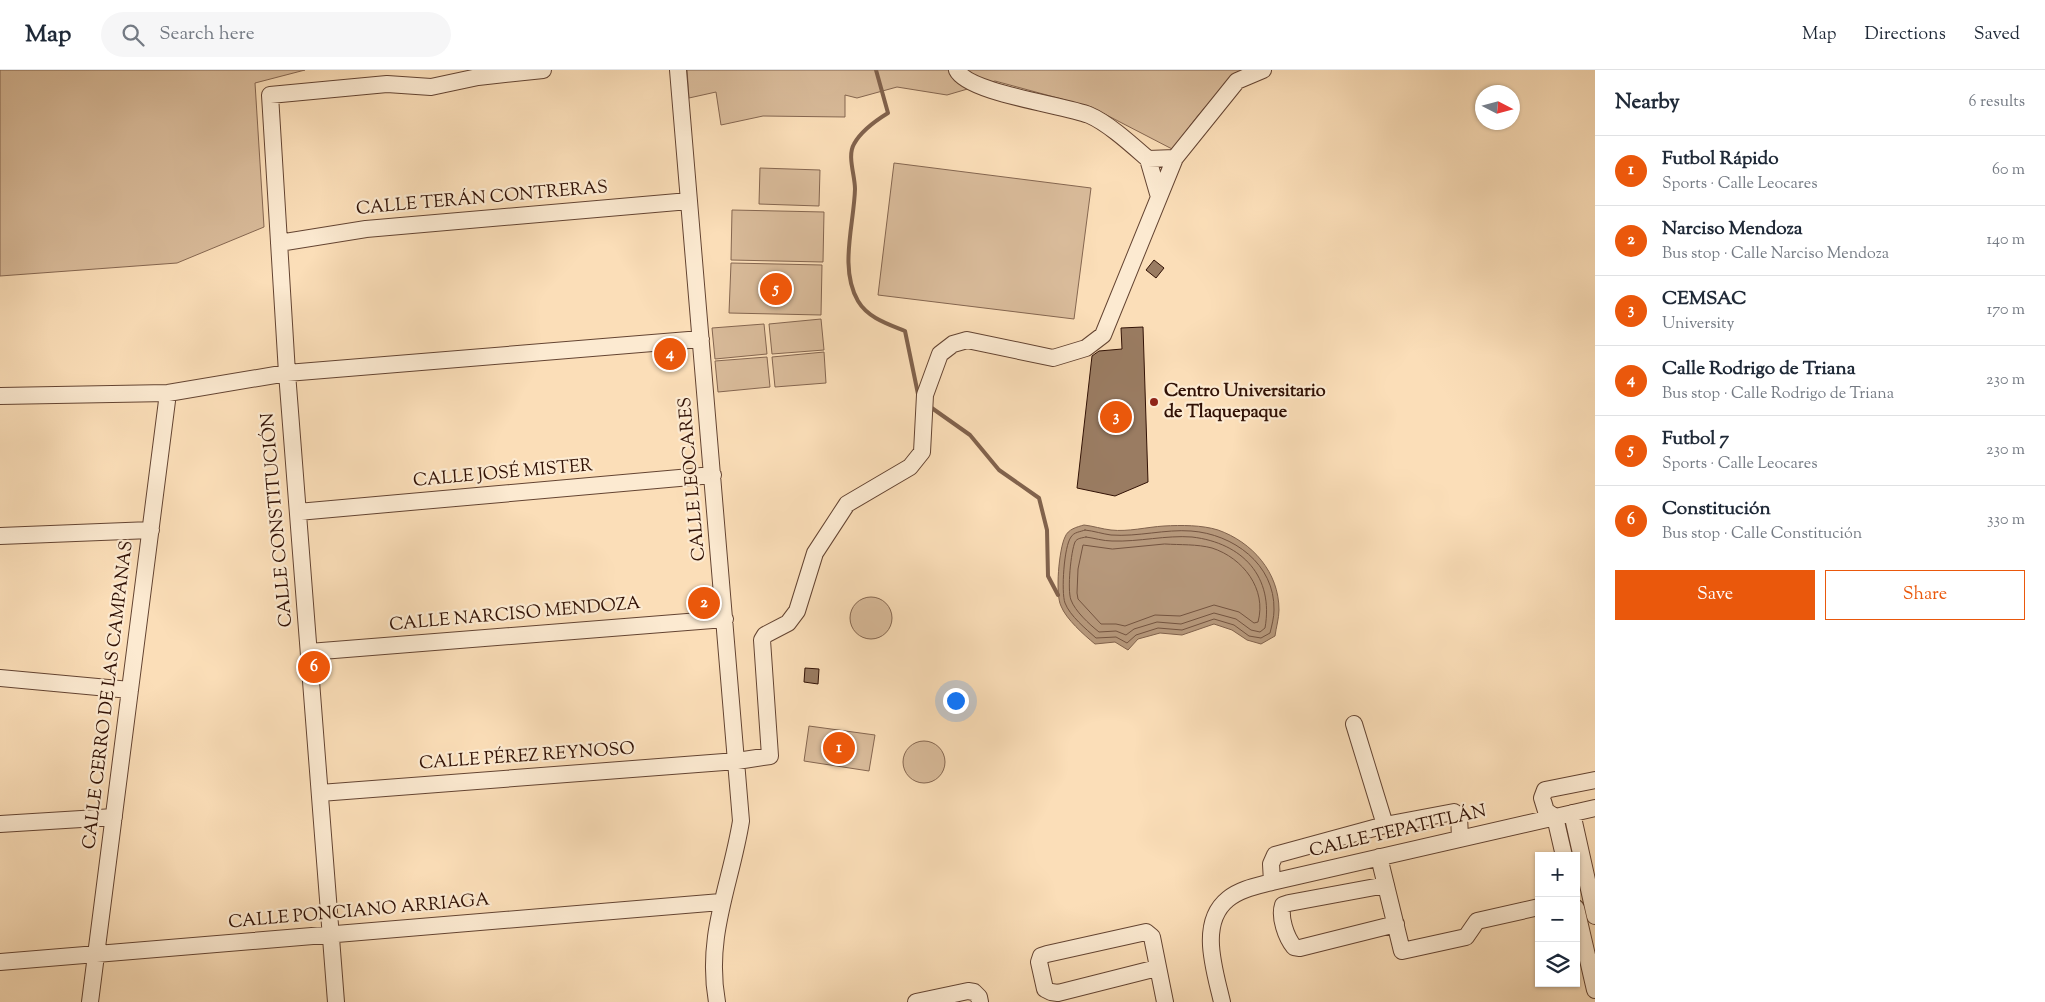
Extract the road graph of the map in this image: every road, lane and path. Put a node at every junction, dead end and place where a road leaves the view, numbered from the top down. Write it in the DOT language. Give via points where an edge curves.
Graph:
graph roads {
  1 [pos="543,70"];
  2 [pos="678,70"];
  3 [pos="957,70"];
  4 [pos="1263,70"];
  5 [pos="1148,158"];
  6 [pos="1175,158"];
  7 [pos="1159,197"];
  8 [pos="689,201"];
  9 [pos="279,243"];
  10 [pos="701,339"];
  11 [pos="287,373"];
  12 [pos="168,393"];
  13 [pos="0,396"];
  14 [pos="712,475"];
  15 [pos="298,512"];
  16 [pos="151,530"];
  17 [pos="0,536"];
  18 [pos="724,619"];
  19 [pos="309,652"];
  20 [pos="0,678"];
  21 [pos="130,690"];
  22 [pos="1354,724"];
  23 [pos="736,761"];
  24 [pos="1595,780"];
  25 [pos="320,793"];
  26 [pos="1595,808"];
  27 [pos="1572,813"];
  28 [pos="114,817"];
  29 [pos="1555,817"];
  30 [pos="0,824"];
  31 [pos="1385,825"];
  32 [pos="1460,838"];
  33 [pos="1563,852"];
  34 [pos="1379,857"];
  35 [pos="1272,882"];
  36 [pos="1591,883"];
  37 [pos="1386,885"];
  38 [pos="721,902"];
  39 [pos="1535,908"];
  40 [pos="1580,914"];
  41 [pos="1595,916"];
  42 [pos="1396,924"];
  43 [pos="1588,925"];
  44 [pos="331,934"];
  45 [pos="96,953"];
  46 [pos="0,962"];
  47 [pos="1157,968"];
  48 [pos="1595,990"];
  49 [pos="977,997"];
  50 [pos="1595,999"];
  51 [pos="90,1002"];
  52 [pos="336,1002"];
  53 [pos="717,1002"];
  54 [pos="916,1002"];
  55 [pos="1165,1002"];
  56 [pos="1222,1002"];
  57 [pos="1591,1002"];
  1 -- 9 [label="street, CALLE CONSTITUCIÓN" via="478,77 431,87 387,84 270,95"];
  2 -- 8 [label="street, CALLE LEOCARES"];
  3 -- 5 [label="street" via="960,75 987,89 1090,116"];
  4 -- 6 [label="street" via="1237,81"];
  5 -- 6 [label="street"];
  5 -- 7 [label="street"];
  6 -- 7 [label="street"];
  7 -- 23 [label="street, CALLE PÉREZ REYNOSO" via="1103,334 1086,348 1053,358 967,340 953,344 940,354 925,395 922,452 910,467 847,504 815,553 798,611 788,623 765,635 762,640 770,756"];
  8 -- 9 [label="street, CALLE TERÁN CONTRERAS" via="366,229"];
  8 -- 10 [label="street, CALLE LEOCARES"];
  9 -- 11 [label="street, CALLE CONSTITUCIÓN"];
  10 -- 11 [label="street"];
  10 -- 14 [label="street, CALLE LEOCARES"];
  11 -- 12 [label="street"];
  11 -- 15 [label="street, CALLE CONSTITUCIÓN"];
  12 -- 13 [label="street"];
  12 -- 16 [label="street, CALLE CERRO DE LAS CAMPANAS"];
  14 -- 15 [label="street, CALLE JOSÉ MISTER"];
  14 -- 18 [label="street, CALLE LEOCARES"];
  15 -- 19 [label="street, CALLE CONSTITUCIÓN"];
  16 -- 17 [label="street"];
  16 -- 21 [label="street, CALLE CERRO DE LAS CAMPANAS"];
  18 -- 19 [label="street, CALLE NARCISO MENDOZA"];
  18 -- 23 [label="street, CALLE LEOCARES"];
  19 -- 25 [label="street, CALLE CONSTITUCIÓN"];
  20 -- 21 [label="street"];
  21 -- 28 [label="street, CALLE CERRO DE LAS CAMPANAS"];
  22 -- 31 [label="street"];
  23 -- 25 [label="street, CALLE PÉREZ REYNOSO"];
  23 -- 38 [label="street, CALLE LEOCARES" via="742,821"];
  24 -- 29 [label="street" via="1545,790 1542,798 1546,811"];
  25 -- 44 [label="street, CALLE CONSTITUCIÓN"];
  26 -- 27 [label="street, CALLE TEPATITLÁN"];
  27 -- 29 [label="street, CALLE TEPATITLÁN"];
  27 -- 36 [label="street"];
  28 -- 30 [label="street"];
  28 -- 45 [label="street, CALLE CERRO DE LAS CAMPANAS"];
  29 -- 32 [label="street, CALLE TEPATITLÁN"];
  29 -- 33 [label="street"];
  31 -- 32 [label="street" via="1454,812 1459,816"];
  31 -- 35 [label="street" via="1274,855"];
  32 -- 34 [label="street, CALLE TEPATITLÁN"];
  34 -- 35 [label="street, CALLE TEPATITLÁN"];
  34 -- 37 [label="street"];
  35 -- 56 [label="street, CALLE TEPATITLÁN" via="1239,892 1218,912 1212,930 1211,952"];
  36 -- 41 [label="street"];
  37 -- 42 [label="street"];
  37 -- 42 [label="street" via="1283,905 1281,913 1290,942 1300,948"];
  38 -- 44 [label="street, CALLE PONCIANO ARRIAGA"];
  38 -- 53 [label="street, CALLE LEOCARES" via="713,966"];
  39 -- 42 [label="street" via="1477,921 1466,937 1402,951"];
  40 -- 43 [label="street"];
  43 -- 48 [label="street"];
  44 -- 45 [label="street, CALLE PONCIANO ARRIAGA"];
  44 -- 52 [label="street, CALLE CONSTITUCIÓN"];
  45 -- 46 [label="street, CALLE PONCIANO ARRIAGA"];
  45 -- 51 [label="street, CALLE CERRO DE LAS CAMPANAS"];
  47 -- 47 [label="street" via="1152,937 1146,932 1047,954 1041,956 1039,962 1045,989 1058,993"];
  47 -- 55 [label="street"];
  49 -- 54 [label="street" via="968,991"];
  50 -- 57 [label="street"];
}
